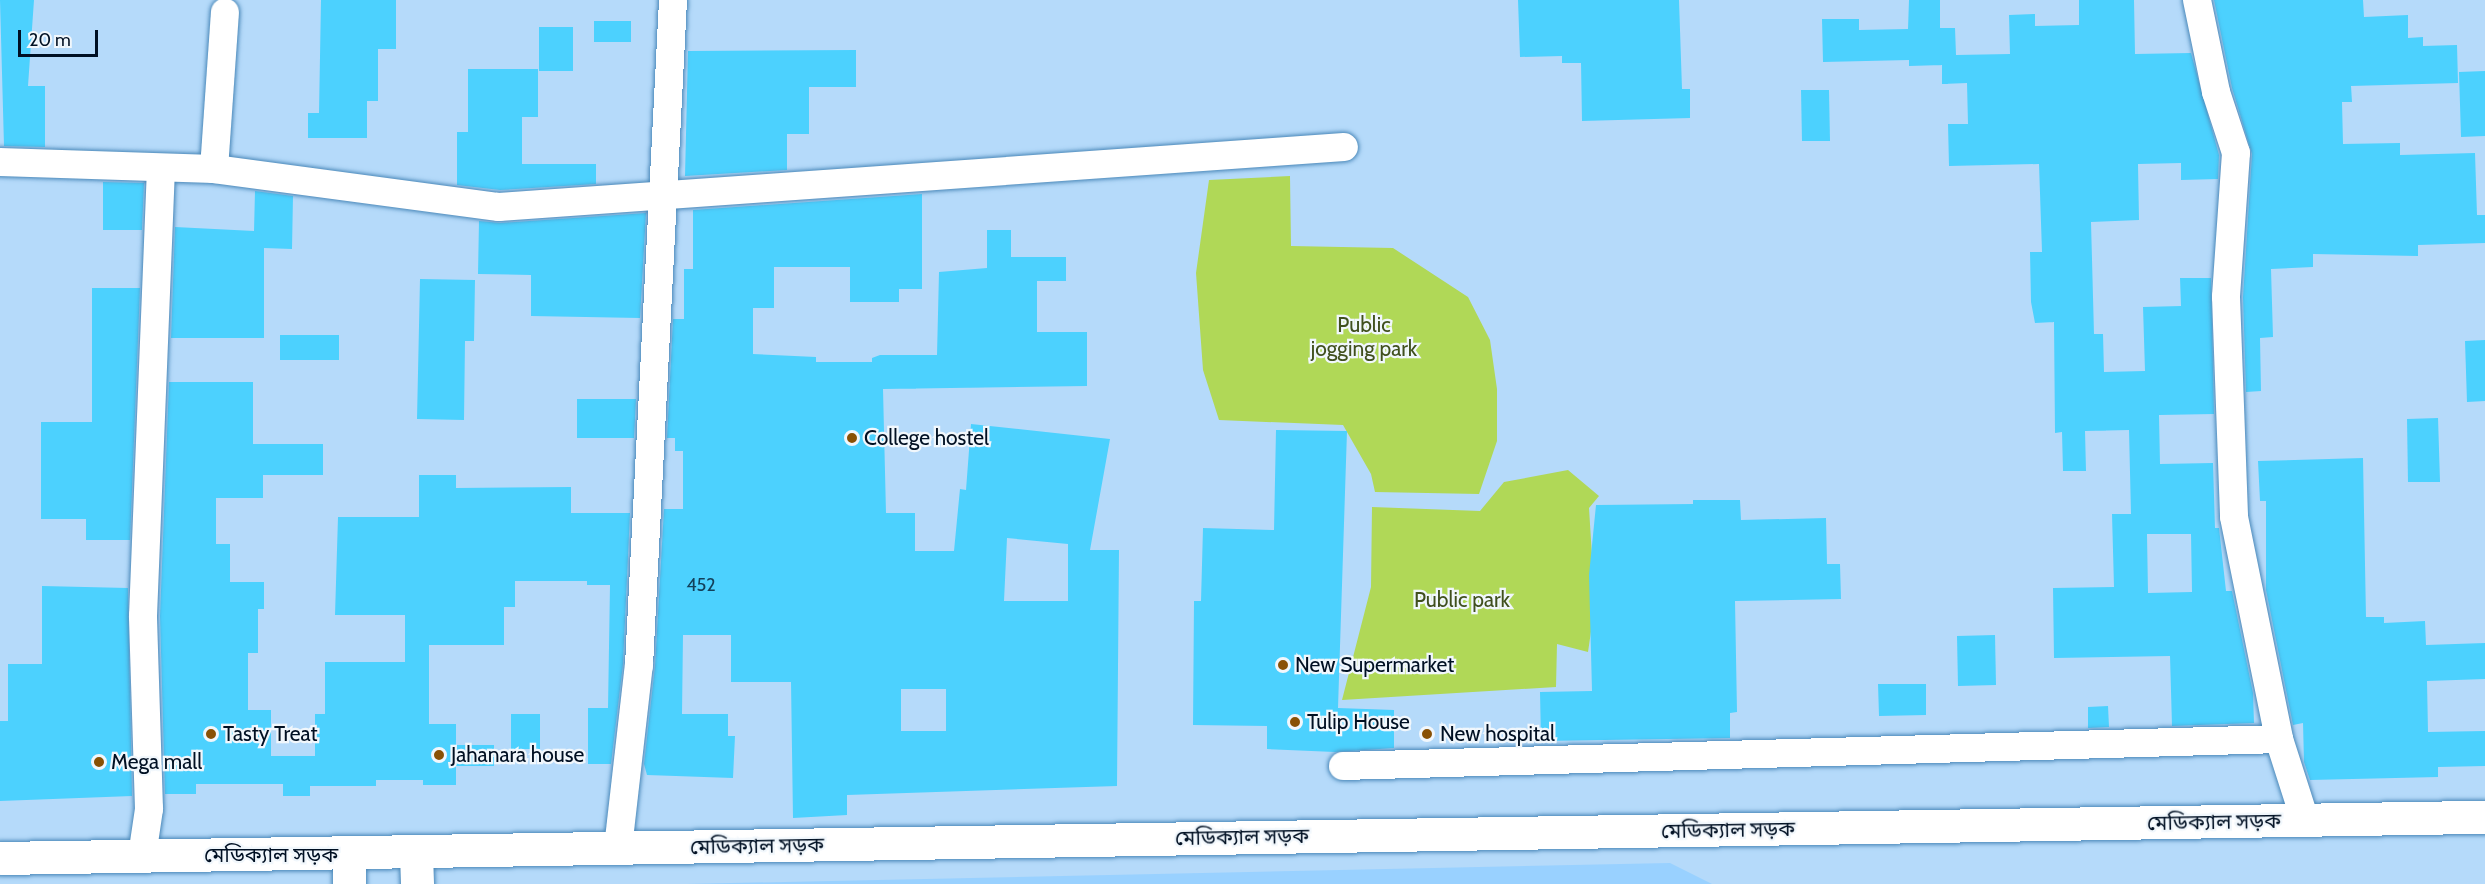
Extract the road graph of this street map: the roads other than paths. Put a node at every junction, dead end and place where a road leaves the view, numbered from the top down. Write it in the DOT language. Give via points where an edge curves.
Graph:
graph roads {
  1 [pos="673,0"];
  2 [pos="2197,0"];
  3 [pos="225,12"];
  4 [pos="1344,147"];
  5 [pos="0,162"];
  6 [pos="214,169"];
  7 [pos="161,170"];
  8 [pos="660,196"];
  9 [pos="2279,739"];
  10 [pos="1343,766"];
  11 [pos="2485,817"];
  12 [pos="2305,820"];
  13 [pos="618,848"];
  14 [pos="142,856"];
  15 [pos="0,858"];
  16 [pos="349,869"];
  17 [pos="417,869"];
  1 -- 8 [label="street"];
  2 -- 9 [label="street" via="2216,92 2236,153 2226,297 2234,517"];
  3 -- 6 [label="street"];
  4 -- 8 [label="street"];
  5 -- 7 [label="street"];
  6 -- 7 [label="street"];
  6 -- 8 [label="street" via="499,207"];
  7 -- 14 [label="street" via="143,616 148,808"];
  8 -- 13 [label="street" via="639,665"];
  9 -- 10 [label="street"];
  9 -- 12 [label="street"];
  11 -- 12 [label="main road, মেডিক্যাল সড়ক"];
  12 -- 13 [label="main road, মেডিক্যাল সড়ক"];
  13 -- 17 [label="main road, মেডিক্যাল সড়ক"];
  14 -- 15 [label="main road, মেডিক্যাল সড়ক"];
  14 -- 16 [label="main road, মেডিক্যাল সড়ক"];
  16 -- 17 [label="main road, মেডিক্যাল সড়ক"];
}
